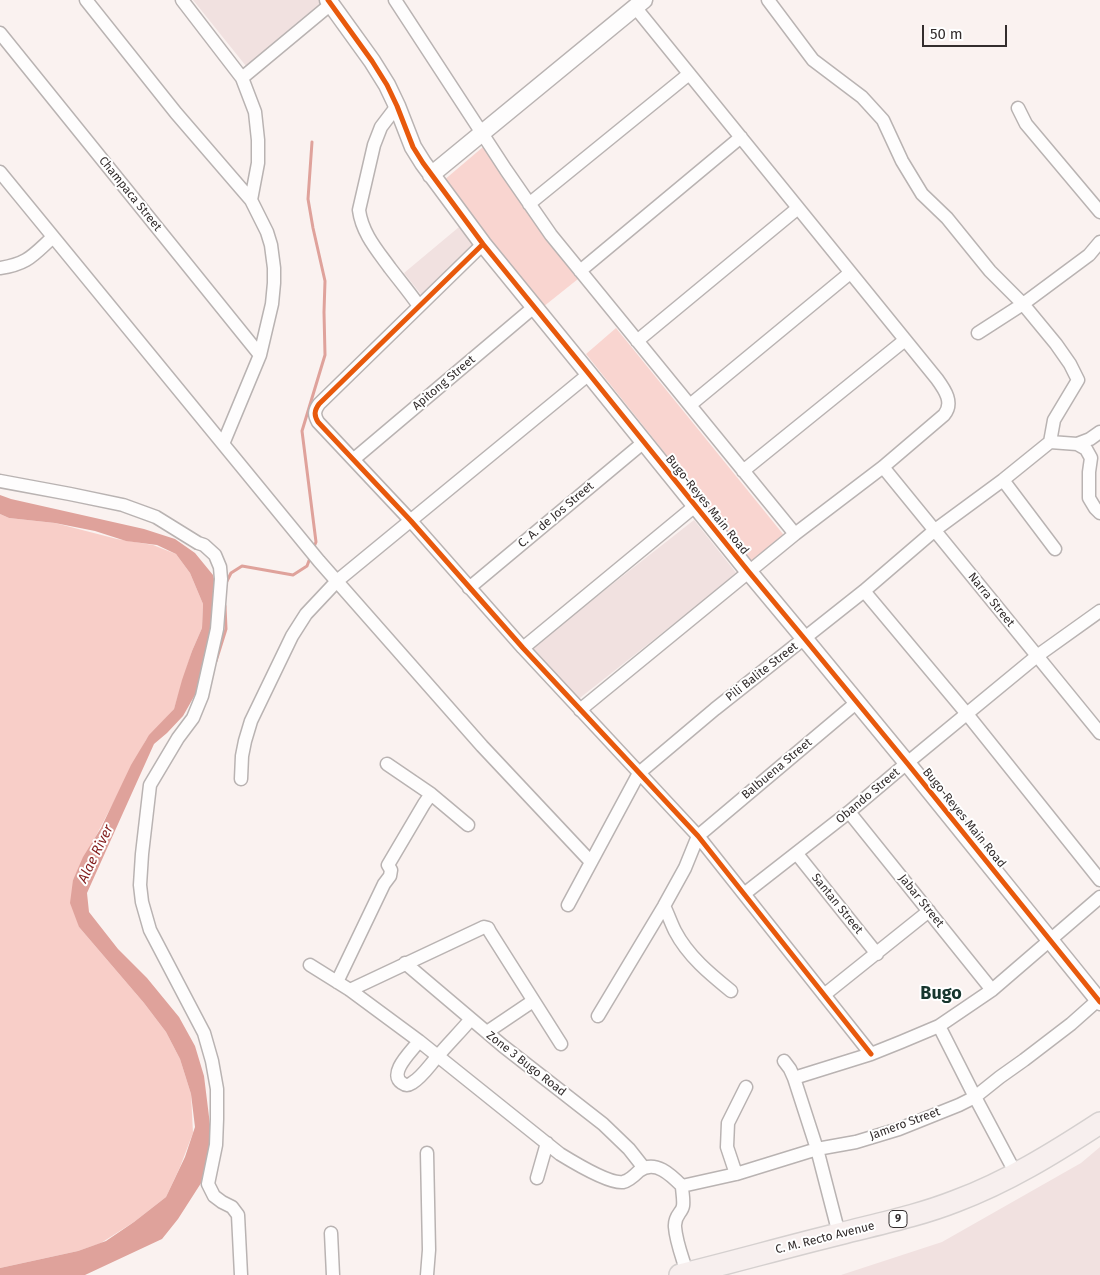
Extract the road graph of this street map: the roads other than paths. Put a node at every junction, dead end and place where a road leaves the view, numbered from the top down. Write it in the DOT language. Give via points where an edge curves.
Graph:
graph roads {
  1 [pos="86,0"];
  2 [pos="182,0"];
  3 [pos="395,0"];
  4 [pos="768,0"];
  5 [pos="330,2"];
  6 [pos="640,4"];
  7 [pos="0,33"];
  8 [pos="690,74"];
  9 [pos="242,78"];
  10 [pos="397,106"];
  11 [pos="1018,108"];
  12 [pos="482,133"];
  13 [pos="741,137"];
  14 [pos="0,172"];
  15 [pos="431,175"];
  16 [pos="251,200"];
  17 [pos="529,204"];
  18 [pos="798,208"];
  19 [pos="1100,212"];
  20 [pos="53,237"];
  21 [pos="1100,242"];
  22 [pos="483,244"];
  23 [pos="0,268"];
  24 [pos="580,271"];
  25 [pos="850,273"];
  26 [pos="1023,304"];
  27 [pos="419,306"];
  28 [pos="534,307"];
  29 [pos="978,333"];
  30 [pos="904,340"];
  31 [pos="637,341"];
  32 [pos="260,355"];
  33 [pos="589,374"];
  34 [pos="690,406"];
  35 [pos="1100,432"];
  36 [pos="644,442"];
  37 [pos="1050,442"];
  38 [pos="223,444"];
  39 [pos="1078,444"];
  40 [pos="354,459"];
  41 [pos="883,467"];
  42 [pos="743,471"];
  43 [pos="1002,480"];
  44 [pos="0,481"];
  45 [pos="695,506"];
  46 [pos="1100,513"];
  47 [pos="411,521"];
  48 [pos="935,530"];
  49 [pos="795,534"];
  50 [pos="1055,549"];
  51 [pos="748,572"];
  52 [pos="337,581"];
  53 [pos="469,588"];
  54 [pos="864,592"];
  55 [pos="1100,611"];
  56 [pos="804,638"];
  57 [pos="523,648"];
  58 [pos="1037,656"];
  59 [pos="856,702"];
  60 [pos="580,710"];
  61 [pos="967,714"];
  62 [pos="1100,733"];
  63 [pos="907,763"];
  64 [pos="387,764"];
  65 [pos="639,773"];
  66 [pos="241,779"];
  67 [pos="431,794"];
  68 [pos="849,812"];
  69 [pos="468,825"];
  70 [pos="698,836"];
  71 [pos="797,854"];
  72 [pos="591,862"];
  73 [pos="1100,880"];
  74 [pos="744,894"];
  75 [pos="1100,897"];
  76 [pos="568,904"];
  77 [pos="664,906"];
  78 [pos="930,912"];
  79 [pos="1050,941"];
  80 [pos="877,954"];
  81 [pos="405,964"];
  82 [pos="310,965"];
  83 [pos="337,982"];
  84 [pos="350,990"];
  85 [pos="992,990"];
  86 [pos="731,991"];
  87 [pos="824,995"];
  88 [pos="533,1001"];
  89 [pos="1099,1001"];
  90 [pos="598,1016"];
  91 [pos="471,1019"];
  92 [pos="939,1026"];
  93 [pos="487,1032"];
  94 [pos="420,1041"];
  95 [pos="561,1044"];
  96 [pos="871,1054"];
  97 [pos="438,1056"];
  98 [pos="784,1061"];
  99 [pos="794,1078"];
  100 [pos="746,1087"];
  101 [pos="975,1097"];
  102 [pos="1100,1123"];
  103 [pos="547,1144"];
  104 [pos="816,1149"];
  105 [pos="427,1154"];
  106 [pos="644,1168"];
  107 [pos="736,1174"];
  108 [pos="1016,1174"];
  109 [pos="537,1178"];
  110 [pos="682,1186"];
  111 [pos="331,1233"];
  112 [pos="839,1234"];
  113 [pos="683,1274"];
  114 [pos="241,1275"];
  115 [pos="333,1275"];
  116 [pos="427,1275"];
  1 -- 16 [label="street"];
  2 -- 9 [label="street"];
  3 -- 12 [label="street"];
  4 -- 26 [label="street" via="813,60 862,98 883,120 922,194"];
  5 -- 9 [label="street"];
  5 -- 10 [label="street, Bugo-Reyes Main Road" via="372,61"];
  6 -- 8 [label="street"];
  6 -- 12 [label="street"];
  7 -- 32 [label="street, Champaca Street"];
  8 -- 13 [label="street"];
  8 -- 17 [label="street"];
  9 -- 16 [label="street" via="255,112 258,140 258,163"];
  10 -- 15 [label="street, Bugo-Reyes Main Road" via="413,147"];
  10 -- 27 [label="street" via="381,127 374,145 359,210 371,242"];
  11 -- 19 [label="street" via="1026,124"];
  12 -- 15 [label="street"];
  12 -- 17 [label="street"];
  13 -- 18 [label="street"];
  13 -- 24 [label="street"];
  14 -- 20 [label="street"];
  15 -- 22 [label="street, Bugo-Reyes Main Road"];
  16 -- 32 [label="street" via="267,232 274,268 272,304"];
  17 -- 24 [label="street"];
  18 -- 25 [label="street"];
  18 -- 31 [label="street"];
  20 -- 23 [label="street" via="27,260"];
  20 -- 38 [label="street"];
  21 -- 26 [label="street" via="1089,255"];
  22 -- 27 [label="street"];
  22 -- 28 [label="street, Bugo-Reyes Main Road"];
  24 -- 31 [label="street"];
  25 -- 30 [label="street"];
  25 -- 34 [label="street"];
  26 -- 29 [label="street"];
  26 -- 37 [label="street" via="1056,344 1078,380 1054,420"];
  27 -- 40 [label="street" via="315,410 318,422"];
  28 -- 33 [label="street, Bugo-Reyes Main Road"];
  28 -- 40 [label="street, Apitong Street"];
  30 -- 41 [label="street" via="943,388 949,403 948,410"];
  30 -- 42 [label="street"];
  31 -- 34 [label="street"];
  32 -- 38 [label="street"];
  33 -- 36 [label="street, Bugo-Reyes Main Road"];
  33 -- 47 [label="street"];
  34 -- 42 [label="street"];
  35 -- 39 [label="street"];
  36 -- 45 [label="street, Bugo-Reyes Main Road"];
  36 -- 53 [label="street, C. A. de Jos Street"];
  37 -- 39 [label="street"];
  37 -- 43 [label="street, Pili Balite Street"];
  38 -- 52 [label="street"];
  39 -- 46 [label="street" via="1092,458 1089,498"];
  40 -- 47 [label="street"];
  41 -- 48 [label="street, Narra Street"];
  41 -- 49 [label="street"];
  42 -- 49 [label="street"];
  43 -- 48 [label="street, Pili Balite Street"];
  43 -- 50 [label="street"];
  44 -- 114 [label="street" via="144,511 204,545 220,567 217,629 202,696 150,785 140,886 150,930 204,1032 212,1060 218,1119 208,1184 214,1196 232,1207 238,1215"];
  45 -- 51 [label="street, Bugo-Reyes Main Road"];
  45 -- 57 [label="street"];
  47 -- 52 [label="street"];
  47 -- 53 [label="street"];
  48 -- 54 [label="street, Pili Balite Street"];
  48 -- 58 [label="street, Narra Street"];
  49 -- 51 [label="street"];
  51 -- 56 [label="street, Bugo-Reyes Main Road"];
  51 -- 60 [label="street"];
  52 -- 66 [label="street" via="306,614 292,636 245,741"];
  52 -- 72 [label="street" via="482,746"];
  53 -- 57 [label="street"];
  54 -- 56 [label="street, Pili Balite Street"];
  54 -- 61 [label="street"];
  55 -- 58 [label="street, Obando Street"];
  56 -- 59 [label="street, Bugo-Reyes Main Road"];
  56 -- 65 [label="street, Pili Balite Street"];
  57 -- 60 [label="street"];
  58 -- 61 [label="street, Obando Street"];
  58 -- 62 [label="street, Narra Street"];
  59 -- 63 [label="street, Bugo-Reyes Main Road"];
  59 -- 70 [label="street, Balbuena Street"];
  60 -- 65 [label="street"];
  61 -- 63 [label="street, Obando Street"];
  61 -- 73 [label="street"];
  63 -- 68 [label="street, Obando Street"];
  63 -- 79 [label="street, Bugo-Reyes Main Road"];
  64 -- 67 [label="street"];
  65 -- 70 [label="street"];
  65 -- 72 [label="street, Pili Balite Street"];
  67 -- 69 [label="street"];
  67 -- 83 [label="street" via="388,865 390,876"];
  68 -- 71 [label="street, Obando Street"];
  68 -- 78 [label="street, Jabar Street"];
  70 -- 74 [label="street"];
  70 -- 77 [label="street"];
  71 -- 74 [label="street, Obando Street"];
  71 -- 80 [label="street, Santan Street"];
  72 -- 76 [label="street, Pili Balite Street"];
  74 -- 87 [label="street"];
  75 -- 79 [label="street"];
  77 -- 86 [label="street" via="688,950"];
  77 -- 90 [label="street"];
  78 -- 80 [label="street"];
  78 -- 85 [label="street, Jabar Street"];
  79 -- 85 [label="street"];
  79 -- 89 [label="street, Bugo-Reyes Main Road"];
  80 -- 87 [label="street"];
  81 -- 84 [label="street"];
  81 -- 88 [label="street" via="484,927 488,928"];
  81 -- 91 [label="street, Zone 3 Bugo Road"];
  82 -- 83 [label="street"];
  83 -- 84 [label="street"];
  84 -- 94 [label="street"];
  85 -- 92 [label="street"];
  87 -- 96 [label="street"];
  88 -- 93 [label="street"];
  88 -- 95 [label="street"];
  89 -- 101 [label="street, Jamero Street"];
  91 -- 93 [label="street, Zone 3 Bugo Road"];
  91 -- 97 [label="street"];
  92 -- 96 [label="street"];
  92 -- 101 [label="street"];
  93 -- 106 [label="street, Zone 3 Bugo Road" via="603,1124"];
  94 -- 97 [label="street"];
  94 -- 97 [label="street" via="399,1066 397,1077 400,1082 406,1085 415,1081"];
  96 -- 99 [label="street"];
  97 -- 103 [label="street"];
  98 -- 99 [label="street"];
  99 -- 104 [label="street"];
  100 -- 107 [label="street" via="728,1123 727,1147"];
  101 -- 104 [label="street, Jamero Street" via="899,1128 856,1142"];
  101 -- 108 [label="street"];
  102 -- 108 [label="highway, C. M. Recto Avenue / 9"];
  103 -- 106 [label="street" via="572,1161 621,1182 630,1180"];
  103 -- 109 [label="street"];
  104 -- 107 [label="street, Jamero Street"];
  104 -- 112 [label="street"];
  105 -- 116 [label="street"];
  106 -- 110 [label="street" via="659,1168"];
  107 -- 110 [label="street, Jamero Street"];
  108 -- 112 [label="highway, C. M. Recto Avenue / 9" via="955,1202"];
  110 -- 113 [label="street" via="682,1210 675,1226"];
  111 -- 115 [label="street"];
  112 -- 113 [label="highway, C. M. Recto Avenue / 9"];
}
